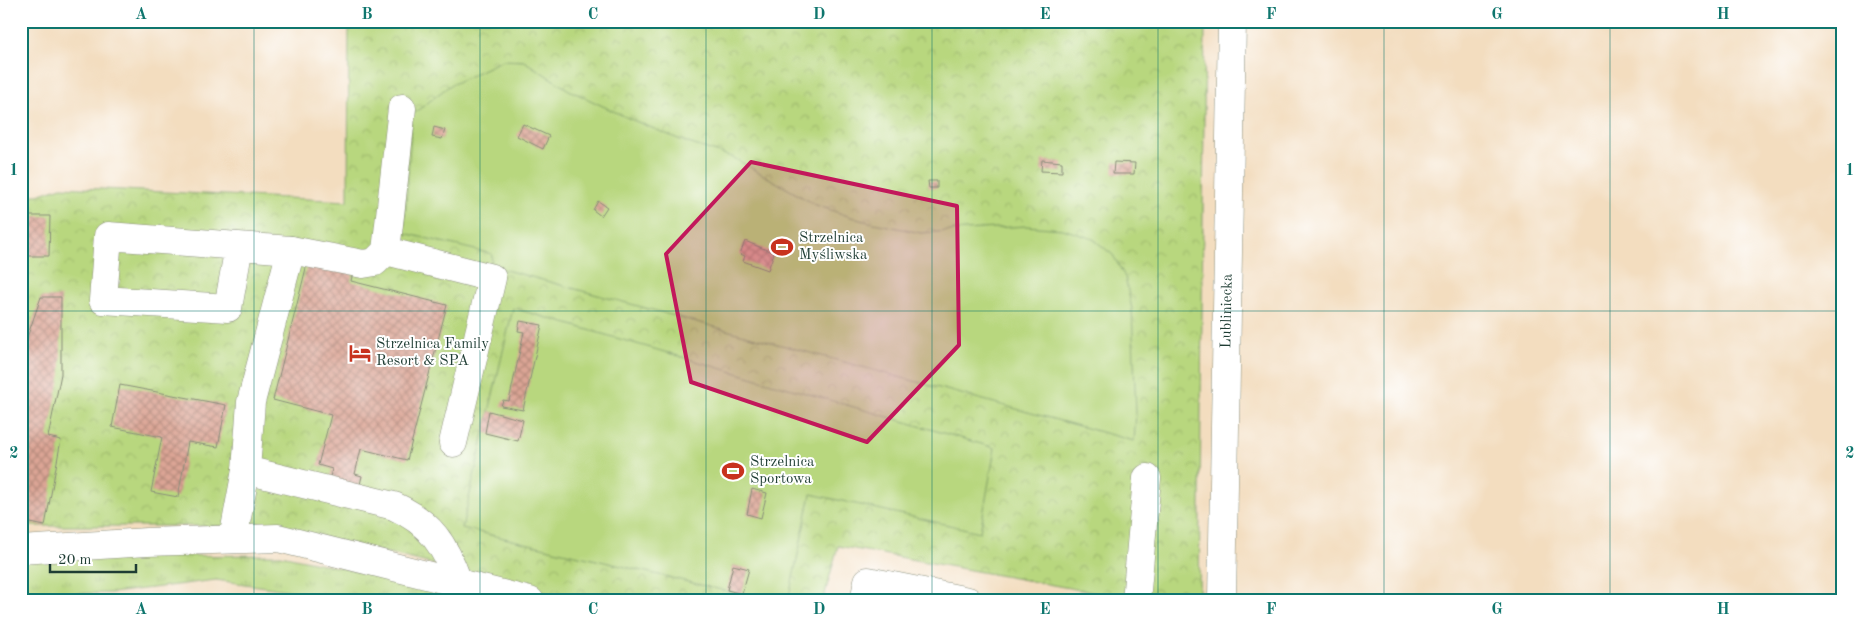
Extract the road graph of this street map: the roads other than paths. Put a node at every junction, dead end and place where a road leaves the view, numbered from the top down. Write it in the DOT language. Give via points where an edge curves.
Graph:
graph roads {
  1 [pos="1232,21"];
  2 [pos="402,108"];
  3 [pos="240,246"];
  4 [pos="291,250"];
  5 [pos="386,251"];
  6 [pos="453,443"];
  7 [pos="246,470"];
  8 [pos="1147,478"];
  9 [pos="233,539"];
  10 [pos="21,550"];
  11 [pos="458,582"];
  12 [pos="530,601"];
  13 [pos="864,601"];
  14 [pos="968,601"];
  15 [pos="1136,601"];
  16 [pos="1222,601"];
  1 -- 16 [label="street, Lubliniecka"];
  2 -- 5 [label="street"];
  3 -- 3 [label="street" via="108,236 103,300 228,308"];
  3 -- 4 [label="street"];
  4 -- 5 [label="street" via="363,264 375,262"];
  4 -- 7 [label="street" via="251,402"];
  5 -- 6 [label="street" via="492,278"];
  7 -- 9 [label="street"];
  7 -- 11 [label="street" via="394,506 411,514 442,544"];
  8 -- 15 [label="street"];
  9 -- 10 [label="street"];
  9 -- 11 [label="street" via="294,540"];
  11 -- 12 [label="street"];
  13 -- 14 [label="street" via="868,581"];
}
